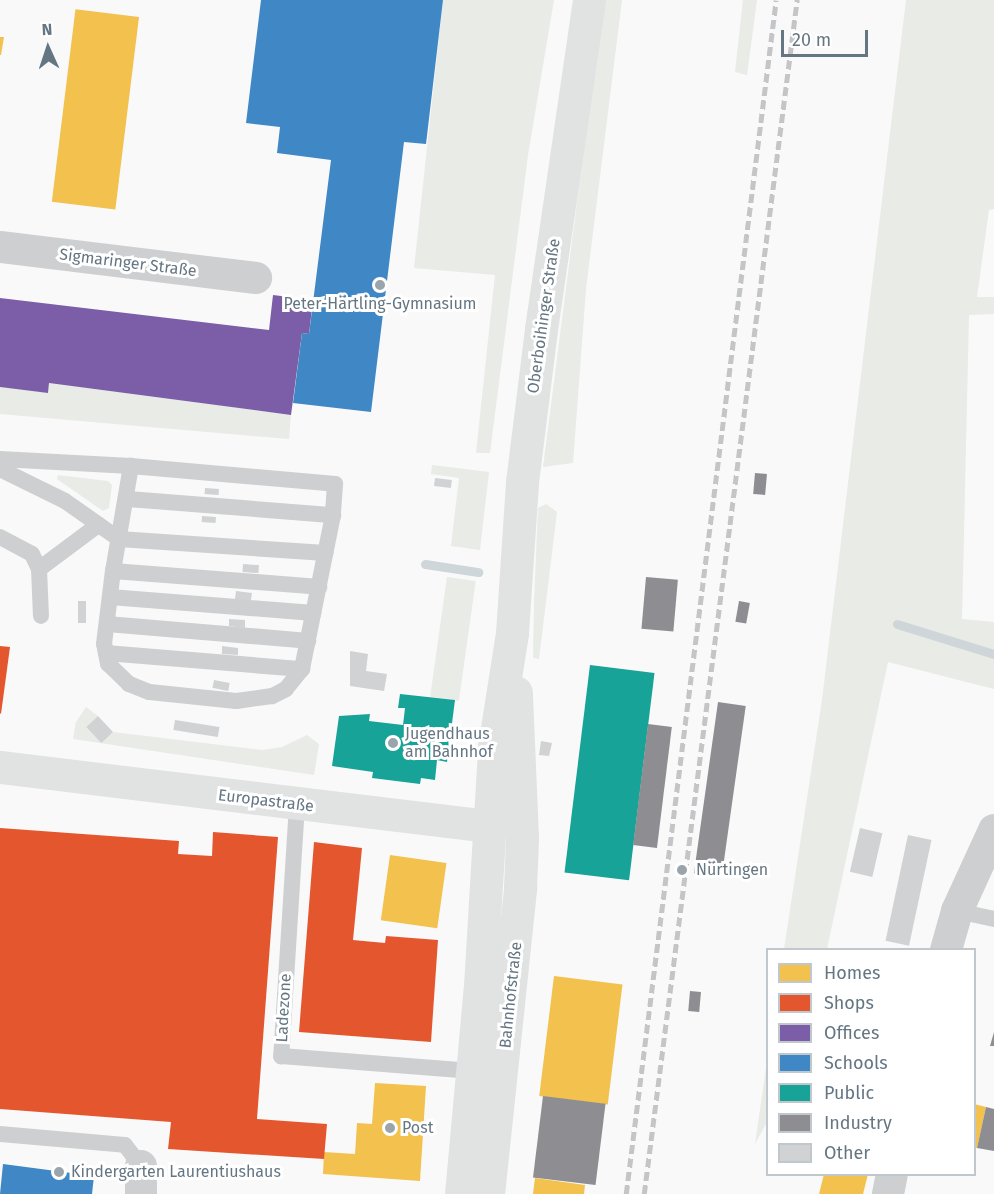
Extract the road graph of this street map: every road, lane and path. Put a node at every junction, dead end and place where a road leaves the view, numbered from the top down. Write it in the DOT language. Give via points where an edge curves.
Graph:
graph roads {
  1 [pos="589,0"];
  2 [pos="0,247"];
  3 [pos="256,278"];
  4 [pos="0,459"];
  5 [pos="131,466"];
  6 [pos="0,469"];
  7 [pos="128,499"];
  8 [pos="333,515"];
  9 [pos="98,525"];
  10 [pos="0,537"];
  11 [pos="119,539"];
  12 [pos="326,553"];
  13 [pos="39,569"];
  14 [pos="113,571"];
  15 [pos="319,587"];
  16 [pos="110,597"];
  17 [pos="313,613"];
  18 [pos="41,616"];
  19 [pos="107,624"];
  20 [pos="512,633"];
  21 [pos="308,641"];
  22 [pos="106,653"];
  23 [pos="302,669"];
  24 [pos="0,767"];
  25 [pos="520,795"];
  26 [pos="297,805"];
  27 [pos="487,826"];
  28 [pos="994,830"];
  29 [pos="520,888"];
  30 [pos="957,911"];
  31 [pos="994,919"];
  32 [pos="947,948"];
  33 [pos="472,1071"];
  34 [pos="0,1134"];
  35 [pos="892,1176"];
  36 [pos="141,1180"];
  37 [pos="461,1194"];
  38 [pos="489,1194"];
  39 [pos="888,1194"];
  1 -- 20 [label="main road, Oberboihinger Straße" via="524,464"];
  2 -- 3 [label="street, Sigmaringer Straße"];
  4 -- 5 [label="lane"];
  5 -- 7 [label="lane"];
  5 -- 8 [label="lane" via="335,484"];
  6 -- 9 [label="lane" via="65,501"];
  7 -- 8 [label="lane"];
  7 -- 11 [label="lane"];
  8 -- 12 [label="lane"];
  9 -- 11 [label="lane"];
  9 -- 13 [label="lane"];
  10 -- 13 [label="lane" via="32,554"];
  11 -- 12 [label="lane"];
  11 -- 14 [label="lane"];
  12 -- 15 [label="lane"];
  13 -- 18 [label="lane"];
  14 -- 15 [label="lane"];
  14 -- 16 [label="lane"];
  15 -- 17 [label="lane"];
  16 -- 17 [label="lane"];
  16 -- 19 [label="lane"];
  17 -- 21 [label="lane"];
  19 -- 21 [label="lane"];
  19 -- 22 [label="lane"];
  20 -- 25 [label="main road, Oberboihinger Straße"];
  20 -- 27 [label="main road, Oberboihinger Straße" via="494,747"];
  21 -- 23 [label="lane"];
  22 -- 23 [label="lane"];
  22 -- 23 [label="lane" via="115,674 149,692 236,701 272,696 286,689"];
  24 -- 26 [label="main road, Europastraße"];
  25 -- 27 [label="main road"];
  25 -- 29 [label="main road, Bahnhofstraße"];
  26 -- 27 [label="main road, Europastraße"];
  26 -- 33 [label="lane, Ladezone" via="281,1056"];
  27 -- 29 [label="main road" via="504,845"];
  27 -- 33 [label="main road, Bahnhofstraße"];
  28 -- 30 [label="street"];
  29 -- 38 [label="main road, Bahnhofstraße"];
  30 -- 31 [label="lane"];
  30 -- 32 [label="street"];
  33 -- 37 [label="main road, Bahnhofstraße"];
  34 -- 36 [label="lane" via="125,1145"];
  35 -- 39 [label="street"];
}
